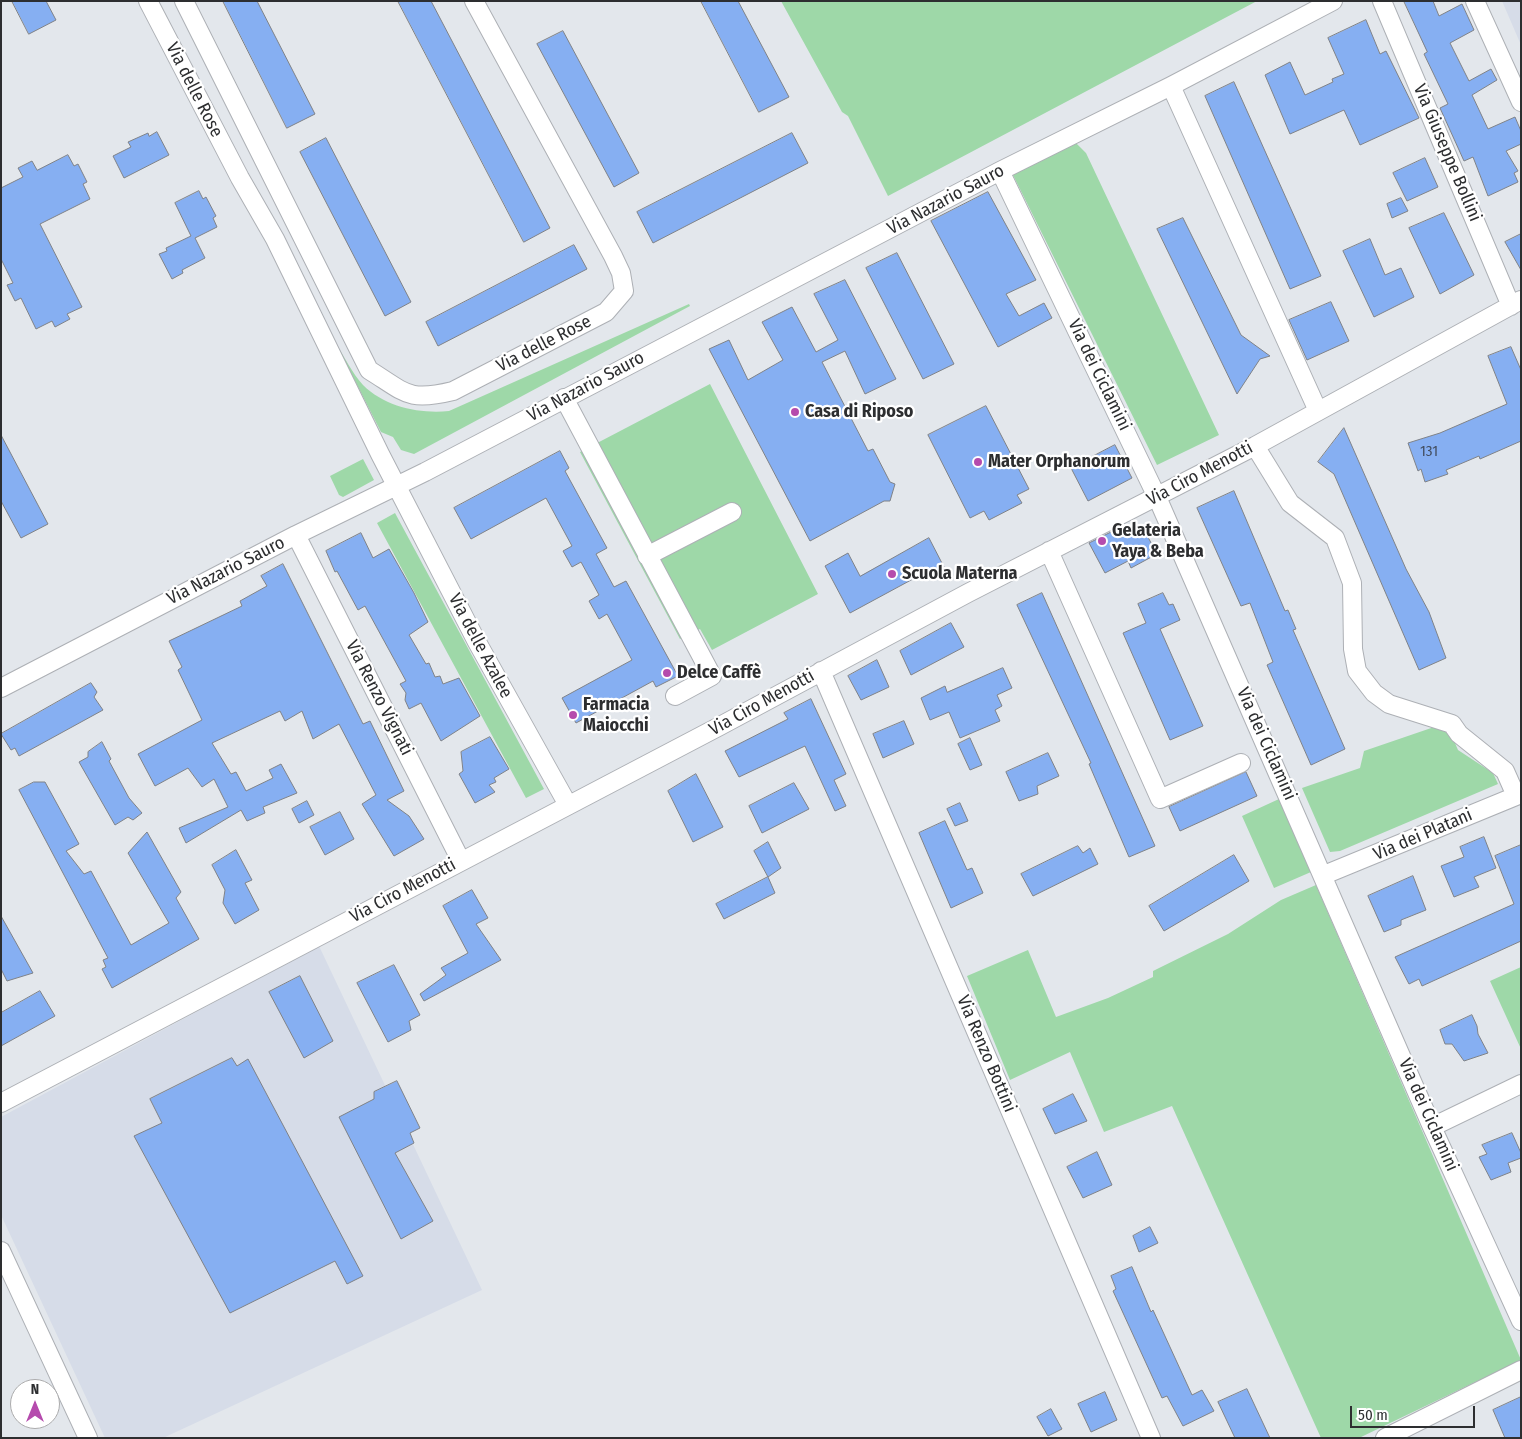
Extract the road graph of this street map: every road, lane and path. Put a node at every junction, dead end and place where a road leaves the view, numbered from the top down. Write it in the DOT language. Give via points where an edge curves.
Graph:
graph roads {
  1 [pos="148,1"];
  2 [pos="184,1"];
  3 [pos="474,1"];
  4 [pos="1333,1"];
  5 [pos="1382,1"];
  6 [pos="1475,1"];
  7 [pos="1172,86"];
  8 [pos="1521,102"];
  9 [pos="266,165"];
  10 [pos="1000,171"];
  11 [pos="240,178"];
  12 [pos="1516,303"];
  13 [pos="564,398"];
  14 [pos="1318,411"];
  15 [pos="1255,446"];
  16 [pos="397,485"];
  17 [pos="1157,497"];
  18 [pos="732,512"];
  19 [pos="296,535"];
  20 [pos="1049,551"];
  21 [pos="647,556"];
  22 [pos="821,671"];
  23 [pos="1,688"];
  24 [pos="675,696"];
  25 [pos="1241,762"];
  26 [pos="1518,795"];
  27 [pos="568,805"];
  28 [pos="461,861"];
  29 [pos="1324,875"];
  30 [pos="1521,1084"];
  31 [pos="1,1103"];
  32 [pos="1432,1127"];
  33 [pos="1,1251"];
  34 [pos="1521,1321"];
  35 [pos="1521,1370"];
  36 [pos="88,1438"];
  37 [pos="1151,1438"];
  38 [pos="1385,1438"];
  1 -- 11 [label="street, Via delle Rose"];
  2 -- 9 [label="street, Via delle Rose"];
  3 -- 9 [label="street, Via delle Rose" via="621,272 624,291 606,312 453,391 411,396 369,370"];
  4 -- 7 [label="street, Via Nazario Sauro"];
  5 -- 12 [label="street, Via Giuseppe Bollini"];
  6 -- 8 [label="street"];
  7 -- 10 [label="street, Via Nazario Sauro"];
  7 -- 14 [label="street"];
  9 -- 11 [label="street"];
  10 -- 13 [label="street, Via Nazario Sauro"];
  10 -- 17 [label="street, Via dei Ciclamini"];
  11 -- 16 [label="street, Via delle Rose" via="275,239"];
  12 -- 14 [label="street, Via Ciro Menotti"];
  13 -- 16 [label="street, Via Nazario Sauro"];
  13 -- 21 [label="street"];
  14 -- 15 [label="street, Via Ciro Menotti"];
  15 -- 17 [label="street, Via Ciro Menotti"];
  15 -- 26 [label="street" via="1290,503 1335,538 1352,582 1353,650 1357,671 1374,693 1389,704 1452,724 1459,734 1505,771"];
  16 -- 19 [label="street, Via Nazario Sauro"];
  16 -- 27 [label="street, Via delle Azalee" via="477,642"];
  17 -- 20 [label="street, Via Ciro Menotti"];
  17 -- 29 [label="street, Via dei Ciclamini"];
  18 -- 21 [label="street"];
  19 -- 23 [label="street, Via Nazario Sauro"];
  19 -- 28 [label="street, Via Renzo Vignati"];
  20 -- 22 [label="street, Via Ciro Menotti"];
  20 -- 25 [label="street, Via dei Ciclamini" via="1160,799"];
  21 -- 24 [label="street" via="712,676"];
  22 -- 27 [label="street, Via Ciro Menotti"];
  22 -- 37 [label="street, Via Renzo Bottini"];
  26 -- 29 [label="street, Via dei Platani"];
  27 -- 28 [label="street, Via Ciro Menotti"];
  28 -- 31 [label="street, Via Ciro Menotti"];
  29 -- 32 [label="street, Via dei Ciclamini"];
  30 -- 32 [label="street"];
  32 -- 34 [label="street, Via dei Ciclamini"];
  33 -- 36 [label="street"];
  35 -- 38 [label="street"];
}
